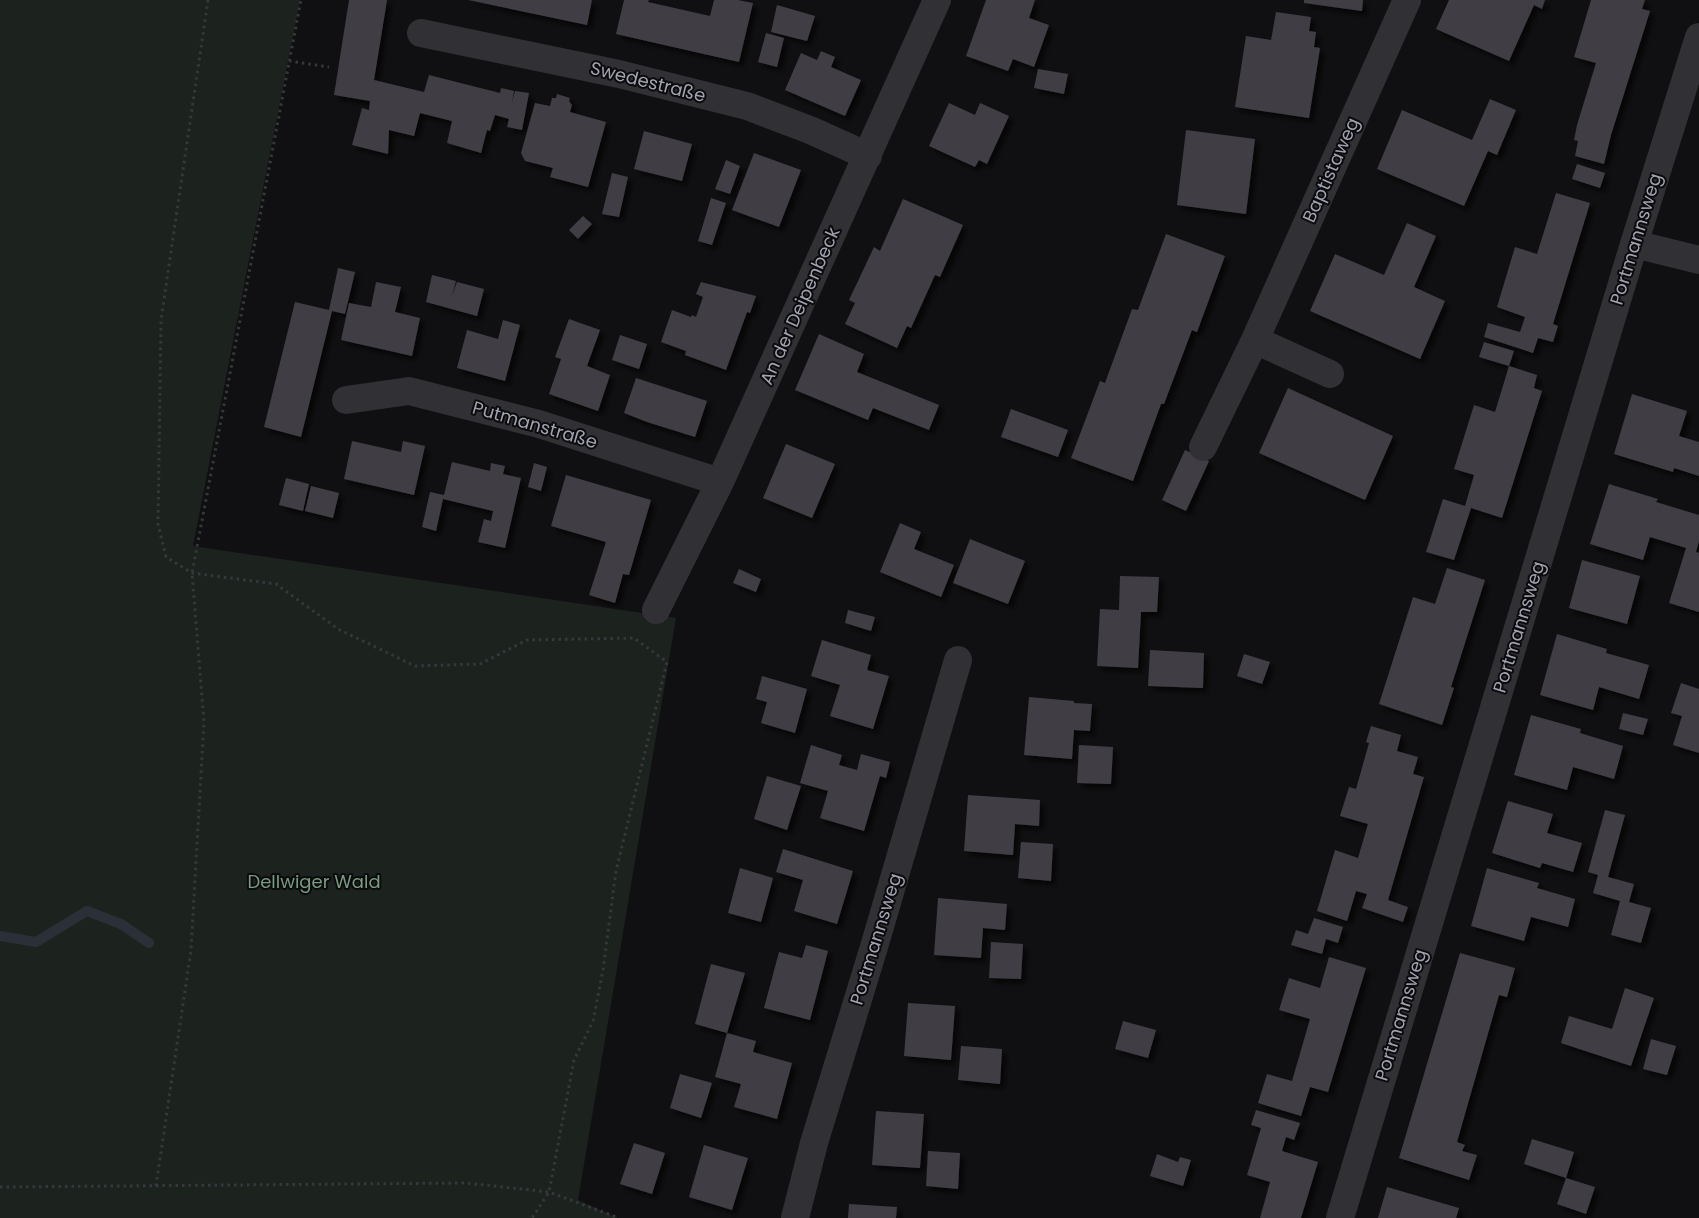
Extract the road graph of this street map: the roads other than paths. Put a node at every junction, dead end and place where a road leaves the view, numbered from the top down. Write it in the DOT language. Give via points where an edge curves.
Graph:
graph roads {
  1 [pos="937,0"];
  2 [pos="1407,0"];
  3 [pos="421,33"];
  4 [pos="1699,37"];
  5 [pos="868,156"];
  6 [pos="1634,244"];
  7 [pos="1699,260"];
  8 [pos="1255,340"];
  9 [pos="1330,374"];
  10 [pos="346,400"];
  11 [pos="1203,447"];
  12 [pos="720,482"];
  13 [pos="656,610"];
  14 [pos="958,660"];
  15 [pos="795,1218"];
  16 [pos="1340,1218"];
  1 -- 5 [label="street, An der Deipenbeck"];
  2 -- 8 [label="street, Baptistaweg"];
  3 -- 5 [label="street, Swedestraße" via="619,74 747,106"];
  4 -- 6 [label="street, Portmannsweg"];
  5 -- 12 [label="street, An der Deipenbeck"];
  6 -- 7 [label="street"];
  6 -- 16 [label="street, Portmannsweg"];
  8 -- 9 [label="street"];
  8 -- 11 [label="street, Baptistaweg"];
  10 -- 12 [label="street, Putmanstraße" via="409,391 540,424"];
  12 -- 13 [label="street, An der Deipenbeck"];
  14 -- 15 [label="street, Portmannsweg" via="814,1143"];
}
